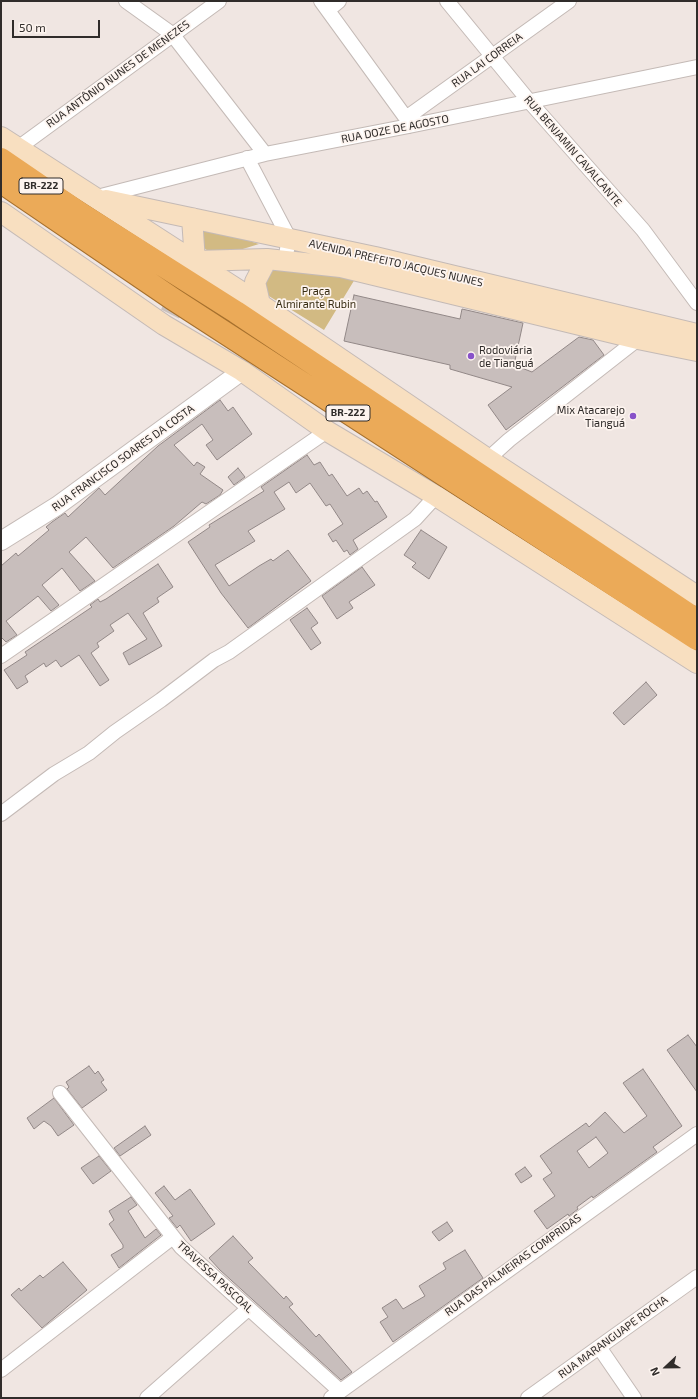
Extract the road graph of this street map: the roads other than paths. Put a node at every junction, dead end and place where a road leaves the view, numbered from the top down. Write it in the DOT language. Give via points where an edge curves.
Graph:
graph roads {
  1 [pos="126,1"];
  2 [pos="219,1"];
  3 [pos="446,1"];
  4 [pos="569,1"];
  5 [pos="329,4"];
  6 [pos="172,34"];
  7 [pos="492,56"];
  8 [pos="697,67"];
  9 [pos="528,101"];
  10 [pos="407,122"];
  11 [pos="1,137"];
  12 [pos="9,154"];
  13 [pos="265,154"];
  14 [pos="247,158"];
  15 [pos="1,182"];
  16 [pos="94,198"];
  17 [pos="1,212"];
  18 [pos="192,218"];
  19 [pos="289,238"];
  20 [pos="343,259"];
  21 [pos="276,260"];
  22 [pos="193,266"];
  23 [pos="697,303"];
  24 [pos="260,304"];
  25 [pos="640,330"];
  26 [pos="697,334"];
  27 [pos="697,351"];
  28 [pos="242,371"];
  29 [pos="327,431"];
  30 [pos="488,459"];
  31 [pos="436,496"];
  32 [pos="1,541"];
  33 [pos="697,596"];
  34 [pos="697,620"];
  35 [pos="697,639"];
  36 [pos="1,656"];
  37 [pos="697,663"];
  38 [pos="1,814"];
  39 [pos="60,1093"];
  40 [pos="697,1134"];
  41 [pos="173,1237"];
  42 [pos="697,1277"];
  43 [pos="248,1309"];
  44 [pos="599,1347"];
  45 [pos="1,1370"];
  46 [pos="335,1394"];
  47 [pos="147,1398"];
  48 [pos="528,1398"];
  49 [pos="634,1398"];
  1 -- 6 [label="street"];
  2 -- 6 [label="street, RUA ANTÔNIO NUNES DE MENEZES"];
  3 -- 7 [label="street, RUA BENJAMIN CAVALCANTE"];
  4 -- 7 [label="street, RUA LAI CORREIA"];
  5 -- 10 [label="street"];
  6 -- 12 [label="street, RUA ANTÔNIO NUNES DE MENEZES"];
  6 -- 13 [label="street"];
  7 -- 9 [label="street, RUA BENJAMIN CAVALCANTE"];
  7 -- 10 [label="street, RUA LAI CORREIA"];
  8 -- 9 [label="street, RUA DOZE DE AGOSTO"];
  9 -- 10 [label="street, RUA DOZE DE AGOSTO"];
  9 -- 23 [label="street, RUA BENJAMIN CAVALCANTE" via="643,230"];
  10 -- 13 [label="street, RUA DOZE DE AGOSTO"];
  11 -- 12 [label="main road, BR-222"];
  12 -- 16 [label="main road, BR-222"];
  12 -- 34 [label="highway, BR-222" via="80,213 236,312"];
  13 -- 14 [label="street, RUA DOZE DE AGOSTO"];
  14 -- 16 [label="street, RUA DOZE DE AGOSTO"];
  14 -- 19 [label="street"];
  15 -- 35 [label="highway, BR-222" via="173,299"];
  16 -- 18 [label="main road, AVENIDA PREFEITO JACQUES NUNES"];
  16 -- 22 [label="main road, BR-222"];
  17 -- 28 [label="main road" via="167,319"];
  18 -- 19 [label="main road, AVENIDA PREFEITO JACQUES NUNES"];
  18 -- 22 [label="main road"];
  19 -- 20 [label="main road, AVENIDA PREFEITO JACQUES NUNES"];
  19 -- 21 [label="street"];
  20 -- 21 [label="main road, AVENIDA PREFEITO JACQUES NUNES"];
  20 -- 25 [label="main road, AVENIDA PREFEITO JACQUES NUNES"];
  21 -- 22 [label="main road, AVENIDA PREFEITO JACQUES NUNES"];
  21 -- 24 [label="main road" via="256,282"];
  22 -- 24 [label="main road, BR-222"];
  24 -- 30 [label="main road, BR-222"];
  25 -- 26 [label="main road, AVENIDA PREFEITO JACQUES NUNES"];
  25 -- 27 [label="main road, AVENIDA PREFEITO JACQUES NUNES"];
  25 -- 30 [label="street"];
  28 -- 29 [label="main road"];
  28 -- 32 [label="street, RUA FRANCISCO SOARES DA COSTA" via="57,506"];
  29 -- 31 [label="main road"];
  29 -- 36 [label="street"];
  30 -- 33 [label="main road, BR-222"];
  31 -- 37 [label="main road"];
  31 -- 38 [label="street" via="415,519"];
  39 -- 41 [label="street, TRAVESSA PASCOAL"];
  40 -- 46 [label="street, RUA DAS PALMEIRAS COMPRIDAS"];
  41 -- 43 [label="street, TRAVESSA PASCOAL"];
  41 -- 45 [label="street"];
  42 -- 44 [label="street, RUA MARANGUAPE ROCHA"];
  43 -- 46 [label="street, TRAVESSA PASCOAL"];
  43 -- 47 [label="street"];
  44 -- 48 [label="street, RUA MARANGUAPE ROCHA"];
  44 -- 49 [label="street"];
}
